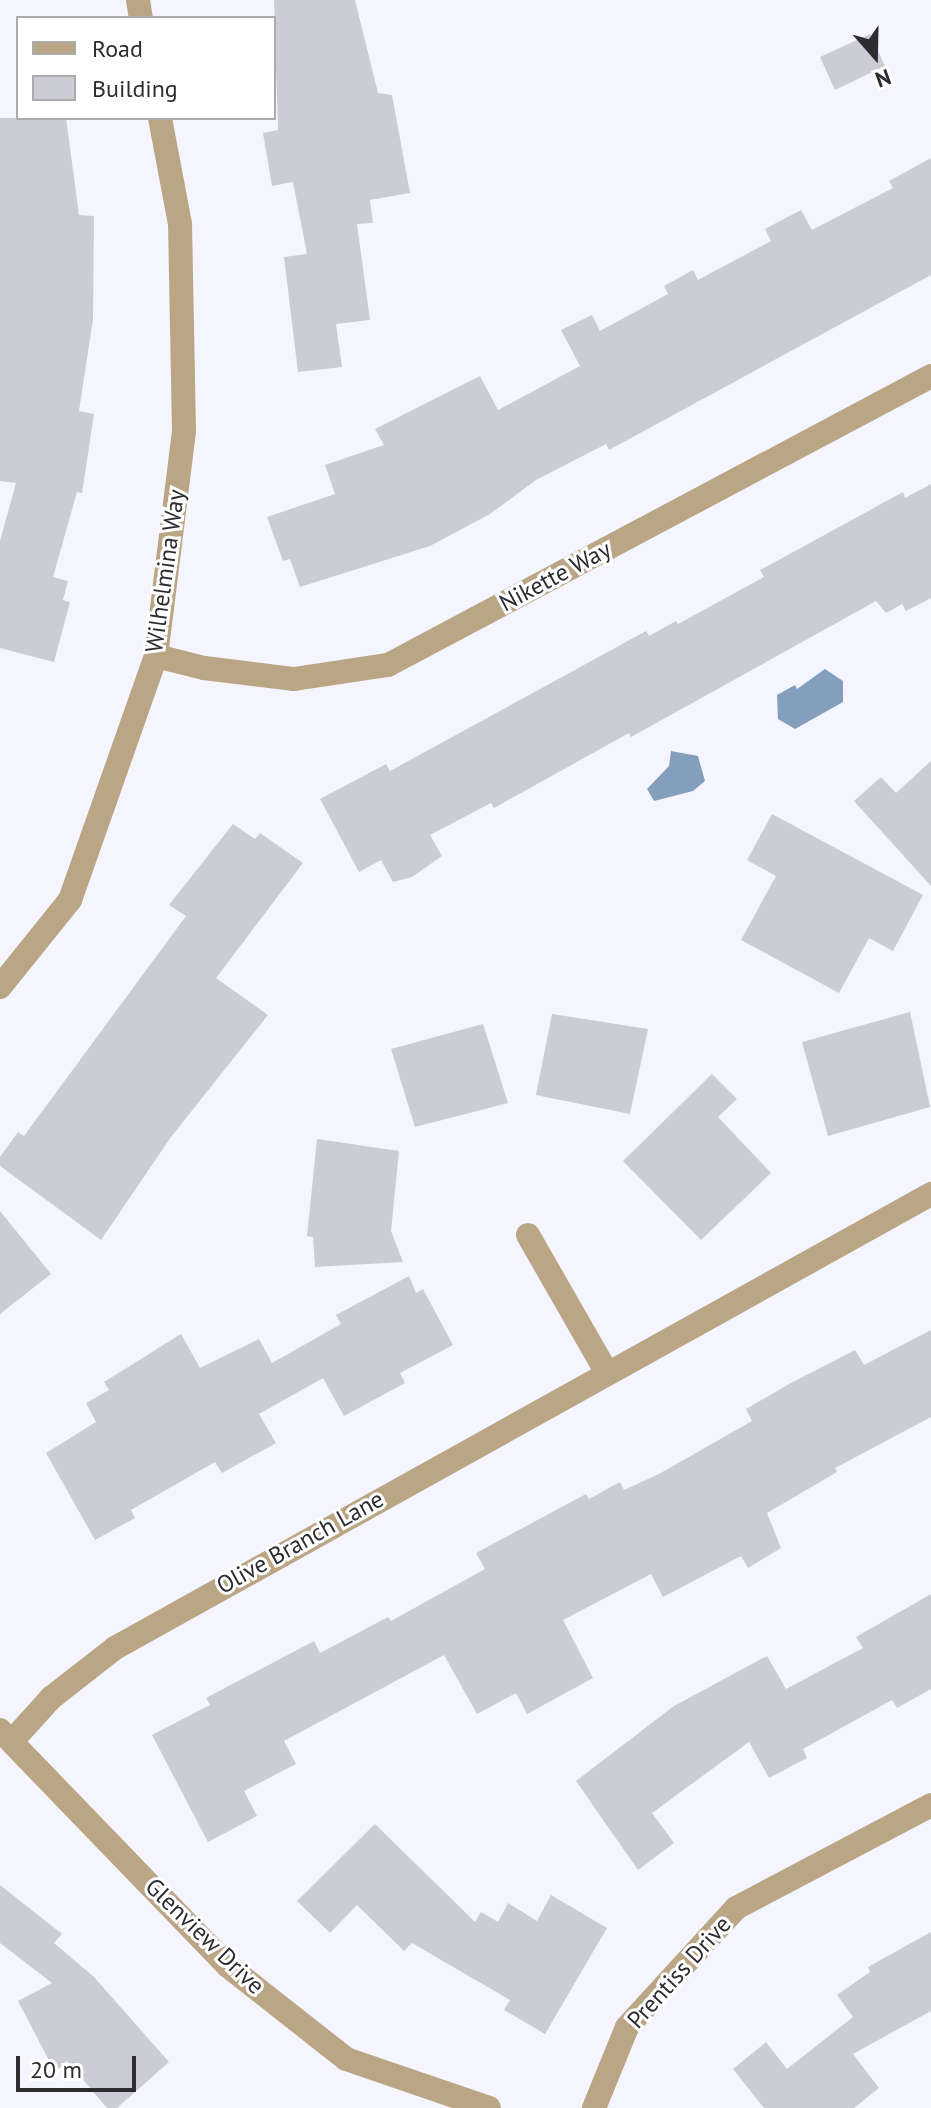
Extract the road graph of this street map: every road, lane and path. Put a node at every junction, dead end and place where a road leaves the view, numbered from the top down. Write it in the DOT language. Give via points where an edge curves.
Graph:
graph roads {
  1 [pos="160,120"];
  2 [pos="931,376"];
  3 [pos="156,656"];
  4 [pos="0,987"];
  5 [pos="931,1194"];
  6 [pos="528,1235"];
  7 [pos="607,1373"];
  8 [pos="7,1735"];
  9 [pos="931,1805"];
  10 [pos="489,2108"];
  11 [pos="594,2108"];
  1 -- 3 [label="street, Wilhelmina Way" via="180,224 184,431"];
  2 -- 3 [label="street, Nikette Way" via="388,665 294,679"];
  3 -- 4 [label="street, Wilhelmina Way" via="70,900"];
  5 -- 7 [label="street, Olive Branch Lane"];
  6 -- 7 [label="street"];
  7 -- 8 [label="street, Olive Branch Lane" via="115,1648"];
  8 -- 10 [label="street, Glenview Drive" via="228,1966 346,2059"];
  9 -- 11 [label="street, Prentiss Drive" via="736,1908 627,2027"];
}
